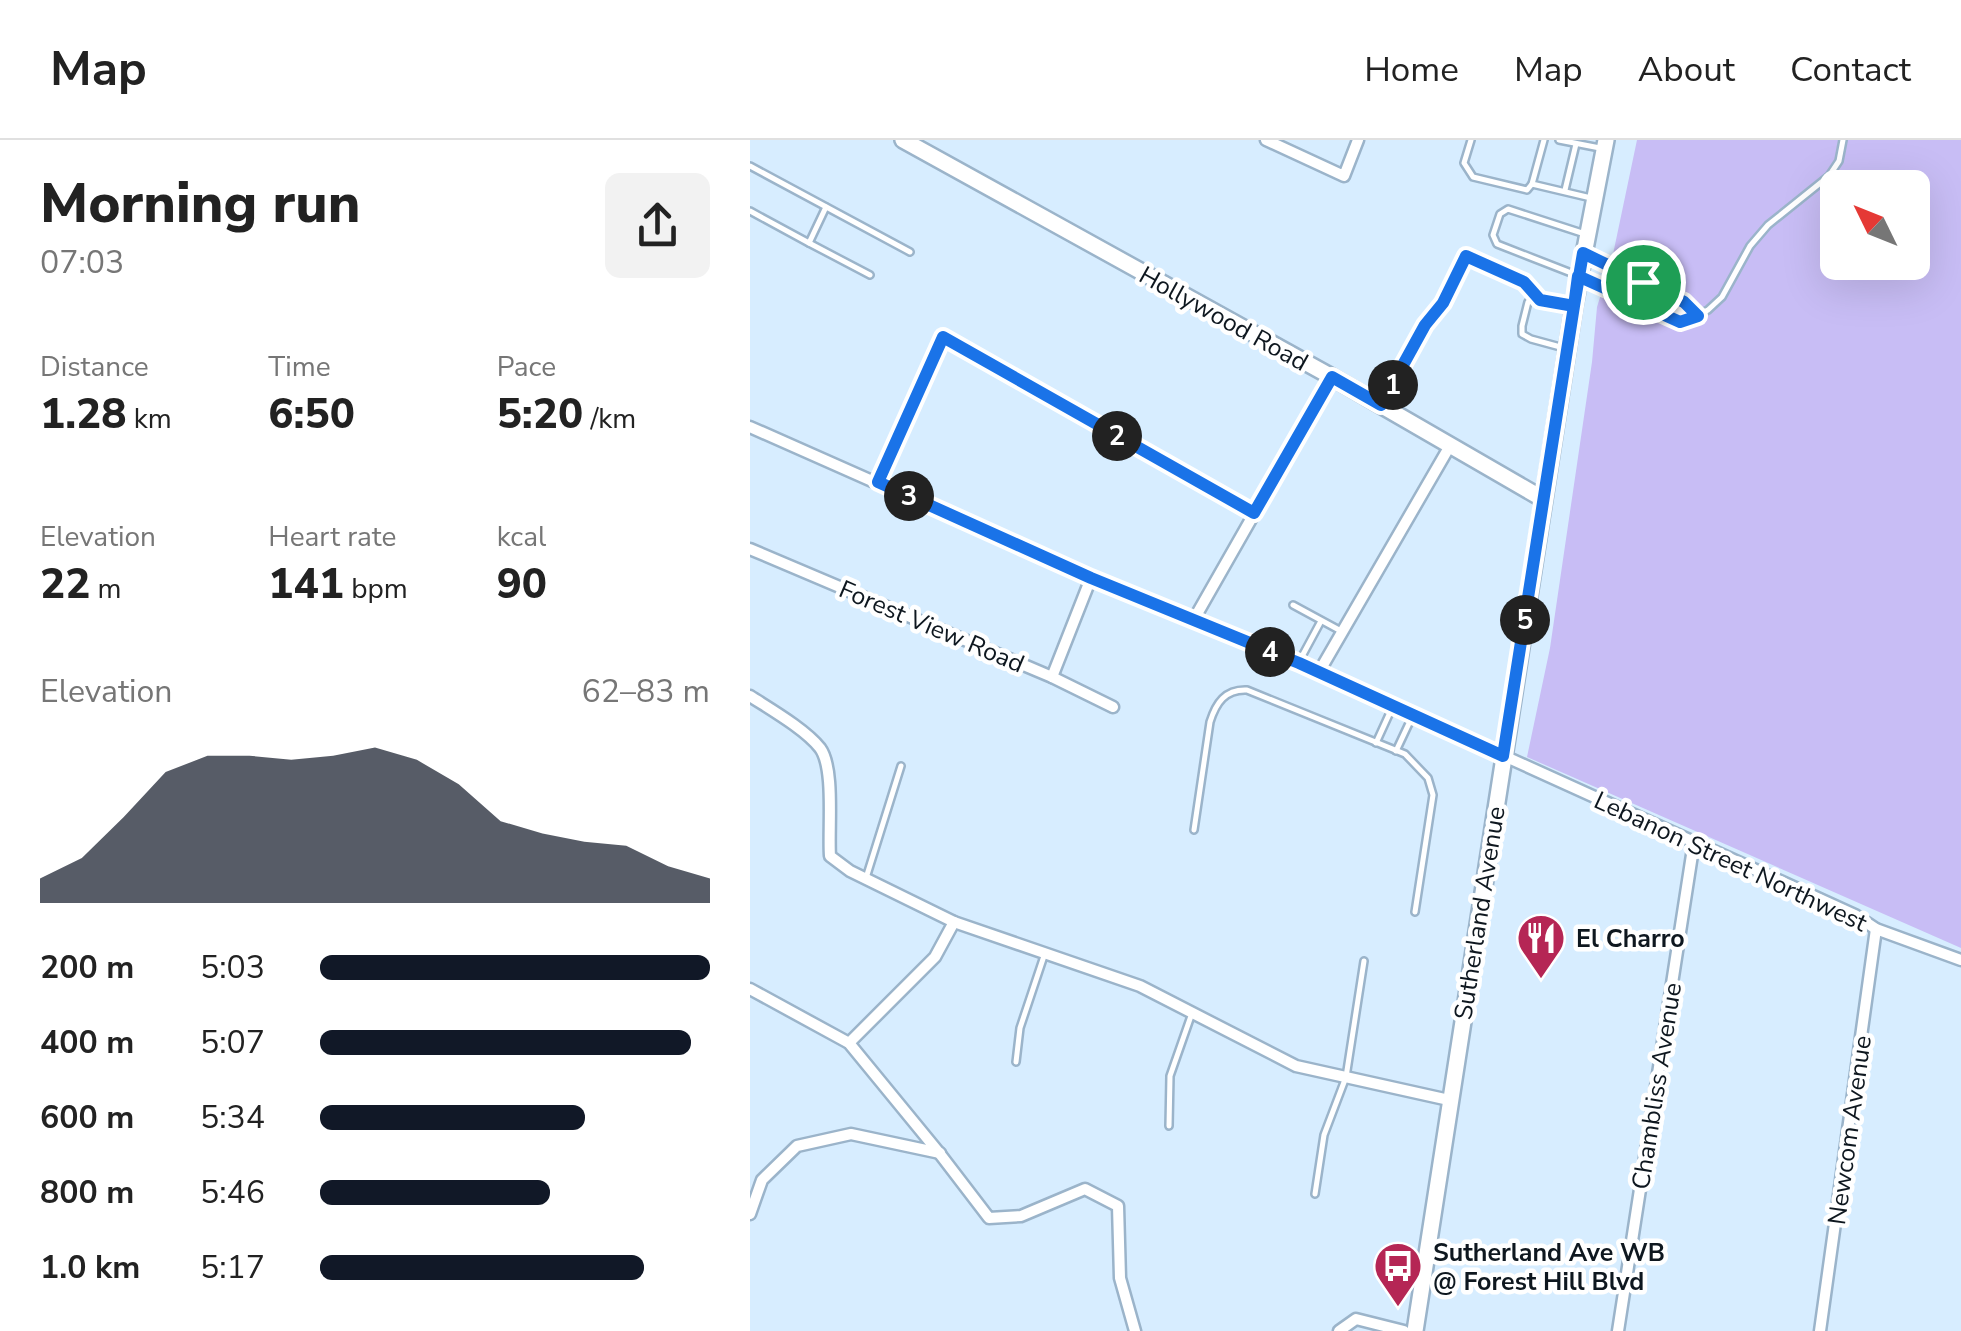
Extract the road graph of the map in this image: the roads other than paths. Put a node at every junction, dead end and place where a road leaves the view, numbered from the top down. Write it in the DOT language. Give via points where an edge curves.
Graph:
graph roads {
  1 [pos="903,140"];
  2 [pos="1266,140"];
  3 [pos="1358,140"];
  4 [pos="1471,140"];
  5 [pos="1544,140"];
  6 [pos="1558,140"];
  7 [pos="1843,140"];
  8 [pos="1576,144"];
  9 [pos="1605,145"];
  10 [pos="750,166"];
  11 [pos="1532,184"];
  12 [pos="1565,190"];
  13 [pos="1594,198"];
  14 [pos="826,207"];
  15 [pos="750,212"];
  16 [pos="1586,234"];
  17 [pos="809,243"];
  18 [pos="910,252"];
  19 [pos="1583,253"];
  20 [pos="870,275"];
  21 [pos="1578,276"];
  22 [pos="1540,300"];
  23 [pos="1574,306"];
  24 [pos="1698,316"];
  25 [pos="1567,349"];
  26 [pos="1332,377"];
  27 [pos="1381,405"];
  28 [pos="750,427"];
  29 [pos="1450,444"];
  30 [pos="878,482"];
  31 [pos="1544,499"];
  32 [pos="1254,513"];
  33 [pos="750,549"];
  34 [pos="1091,578"];
  35 [pos="1292,605"];
  36 [pos="1193,621"];
  37 [pos="1321,621"];
  38 [pos="1341,631"];
  39 [pos="1299,663"];
  40 [pos="1319,672"];
  41 [pos="1052,677"];
  42 [pos="750,696"];
  43 [pos="1393,705"];
  44 [pos="1113,707"];
  45 [pos="1413,714"];
  46 [pos="1376,743"];
  47 [pos="1396,751"];
  48 [pos="1503,756"];
  49 [pos="901,766"];
  50 [pos="1194,830"];
  51 [pos="1694,842"];
  52 [pos="866,878"];
  53 [pos="1415,912"];
  54 [pos="954,922"];
  55 [pos="1876,929"];
  56 [pos="1045,954"];
  57 [pos="1961,960"];
  58 [pos="1364,962"];
  59 [pos="750,990"];
  60 [pos="1192,1013"];
  61 [pos="848,1043"];
  62 [pos="1016,1062"];
  63 [pos="1346,1077"];
  64 [pos="1449,1100"];
  65 [pos="1169,1126"];
  66 [pos="940,1154"];
  67 [pos="1315,1194"];
  68 [pos="750,1214"];
  69 [pos="1136,1331"];
  70 [pos="1338,1331"];
  71 [pos="1404,1331"];
  72 [pos="1415,1331"];
  73 [pos="1618,1331"];
  74 [pos="1820,1331"];
  1 -- 26 [label="street, Hollywood Road"];
  2 -- 3 [label="street" via="1344,176"];
  4 -- 11 [label="lane" via="1464,163 1474,177 1527,190"];
  5 -- 11 [label="lane"];
  6 -- 8 [label="lane"];
  7 -- 24 [label="lane" via="1829,176 1768,225 1722,297"];
  8 -- 9 [label="lane"];
  8 -- 12 [label="lane"];
  9 -- 13 [label="street, Sutherland Avenue"];
  10 -- 14 [label="lane"];
  11 -- 12 [label="lane"];
  12 -- 13 [label="lane"];
  13 -- 16 [label="street, Sutherland Avenue"];
  14 -- 17 [label="lane"];
  14 -- 18 [label="lane"];
  15 -- 17 [label="lane"];
  16 -- 19 [label="street, Sutherland Avenue"];
  16 -- 21 [label="lane" via="1508,209 1493,235 1497,244"];
  17 -- 20 [label="lane"];
  19 -- 21 [label="street, Sutherland Avenue"];
  19 -- 24 [label="lane" via="1684,302"];
  21 -- 23 [label="street, Sutherland Avenue"];
  21 -- 24 [label="lane" via="1680,322"];
  22 -- 23 [label="lane"];
  22 -- 25 [label="lane" via="1528,302 1522,334"];
  22 -- 27 [label="lane" via="1524,282 1466,256"];
  23 -- 25 [label="street, Sutherland Avenue"];
  25 -- 31 [label="street, Sutherland Avenue"];
  26 -- 27 [label="street, Hollywood Road"];
  26 -- 32 [label="street"];
  27 -- 29 [label="street, Hollywood Road"];
  28 -- 30 [label="street, Lebanon Street Northwest"];
  29 -- 31 [label="street, Hollywood Road"];
  29 -- 38 [label="street"];
  30 -- 32 [label="street" via="943,337"];
  30 -- 34 [label="street, Lebanon Street Northwest"];
  31 -- 48 [label="street, Sutherland Avenue"];
  32 -- 36 [label="street"];
  33 -- 41 [label="street, Forest View Road"];
  34 -- 36 [label="street, Lebanon Street Northwest"];
  34 -- 41 [label="street"];
  35 -- 37 [label="lane"];
  36 -- 39 [label="street, Lebanon Street Northwest"];
  37 -- 38 [label="lane"];
  37 -- 39 [label="lane"];
  38 -- 40 [label="street"];
  39 -- 40 [label="street, Lebanon Street Northwest"];
  40 -- 43 [label="street, Lebanon Street Northwest"];
  41 -- 44 [label="street, Forest View Road"];
  42 -- 52 [label="street" via="822,749 830,784 830,856"];
  43 -- 45 [label="street, Lebanon Street Northwest"];
  43 -- 46 [label="lane"];
  45 -- 47 [label="lane"];
  45 -- 48 [label="street, Lebanon Street Northwest"];
  46 -- 47 [label="lane"];
  46 -- 50 [label="lane" via="1247,690 1227,694 1210,722"];
  47 -- 53 [label="lane" via="1419,766 1433,795"];
  48 -- 51 [label="street, Lebanon Street Northwest"];
  48 -- 64 [label="street, Sutherland Avenue"];
  49 -- 52 [label="lane"];
  51 -- 55 [label="street, Lebanon Street Northwest"];
  51 -- 73 [label="street, Chambliss Avenue"];
  52 -- 54 [label="street"];
  54 -- 56 [label="street"];
  54 -- 61 [label="street" via="936,957"];
  55 -- 57 [label="street, Lebanon Street Northwest"];
  55 -- 74 [label="street, Newcom Avenue"];
  56 -- 60 [label="street" via="1140,986"];
  56 -- 62 [label="lane"];
  58 -- 63 [label="lane"];
  59 -- 61 [label="street"];
  60 -- 63 [label="street" via="1296,1066"];
  60 -- 65 [label="lane" via="1170,1076"];
  61 -- 66 [label="street"];
  63 -- 64 [label="street"];
  63 -- 67 [label="lane" via="1324,1135"];
  64 -- 72 [label="street, Sutherland Avenue"];
  66 -- 68 [label="street" via="852,1134 797,1146 762,1180"];
  66 -- 69 [label="street" via="990,1218 1021,1216 1084,1189 1118,1206 1120,1278"];
  70 -- 71 [label="street" via="1356,1319"];
}
